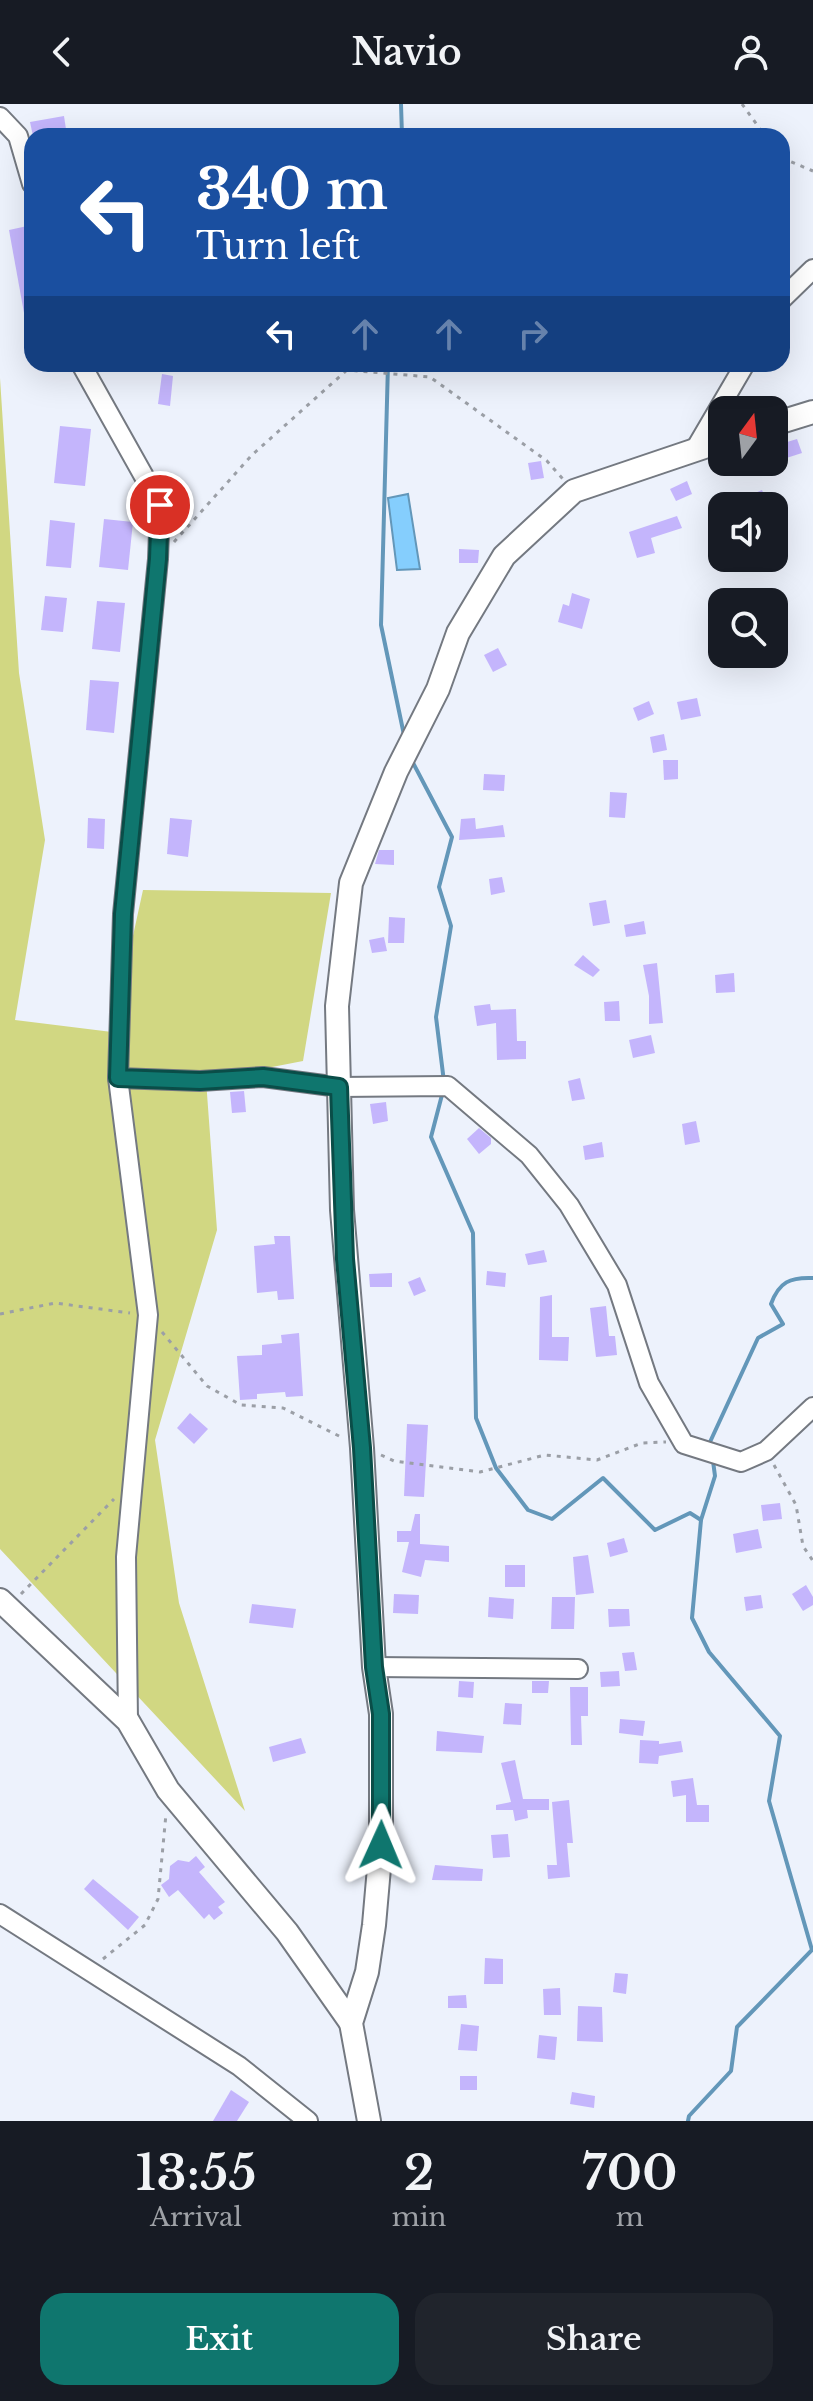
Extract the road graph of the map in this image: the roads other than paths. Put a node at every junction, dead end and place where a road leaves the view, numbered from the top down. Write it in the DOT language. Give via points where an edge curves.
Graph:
graph roads {
  1 [pos="0,117"];
  2 [pos="24,157"];
  3 [pos="813,269"];
  4 [pos="790,291"];
  5 [pos="85,372"];
  6 [pos="740,372"];
  7 [pos="813,412"];
  8 [pos="788,420"];
  9 [pos="708,446"];
  10 [pos="694,451"];
  11 [pos="118,1078"];
  12 [pos="339,1087"];
  13 [pos="813,1407"];
  14 [pos="4,1604"];
  15 [pos="374,1667"];
  16 [pos="578,1669"];
  17 [pos="128,1721"];
  18 [pos="0,1914"];
  19 [pos="351,2023"];
  20 [pos="308,2121"];
  21 [pos="369,2121"];
  1 -- 2 [label="street" via="18,136"];
  3 -- 4 [label="street"];
  5 -- 11 [label="street" via="160,505 123,914"];
  6 -- 10 [label="street"];
  7 -- 8 [label="street"];
  9 -- 10 [label="street"];
  10 -- 12 [label="street" via="574,491 504,556 478,595 351,883 337,1006"];
  11 -- 12 [label="street" via="263,1077"];
  11 -- 17 [label="street" via="148,1315 126,1557"];
  12 -- 13 [label="street" via="448,1086 529,1155 569,1205 617,1285 649,1383 684,1444 741,1462 766,1451"];
  12 -- 15 [label="street" via="342,1210"];
  14 -- 17 [label="street"];
  15 -- 16 [label="street"];
  15 -- 19 [label="street" via="381,1714 381,1845 367,1972"];
  17 -- 19 [label="street" via="168,1790 287,1932"];
  18 -- 20 [label="street" via="239,2066"];
  19 -- 21 [label="street"];
}
